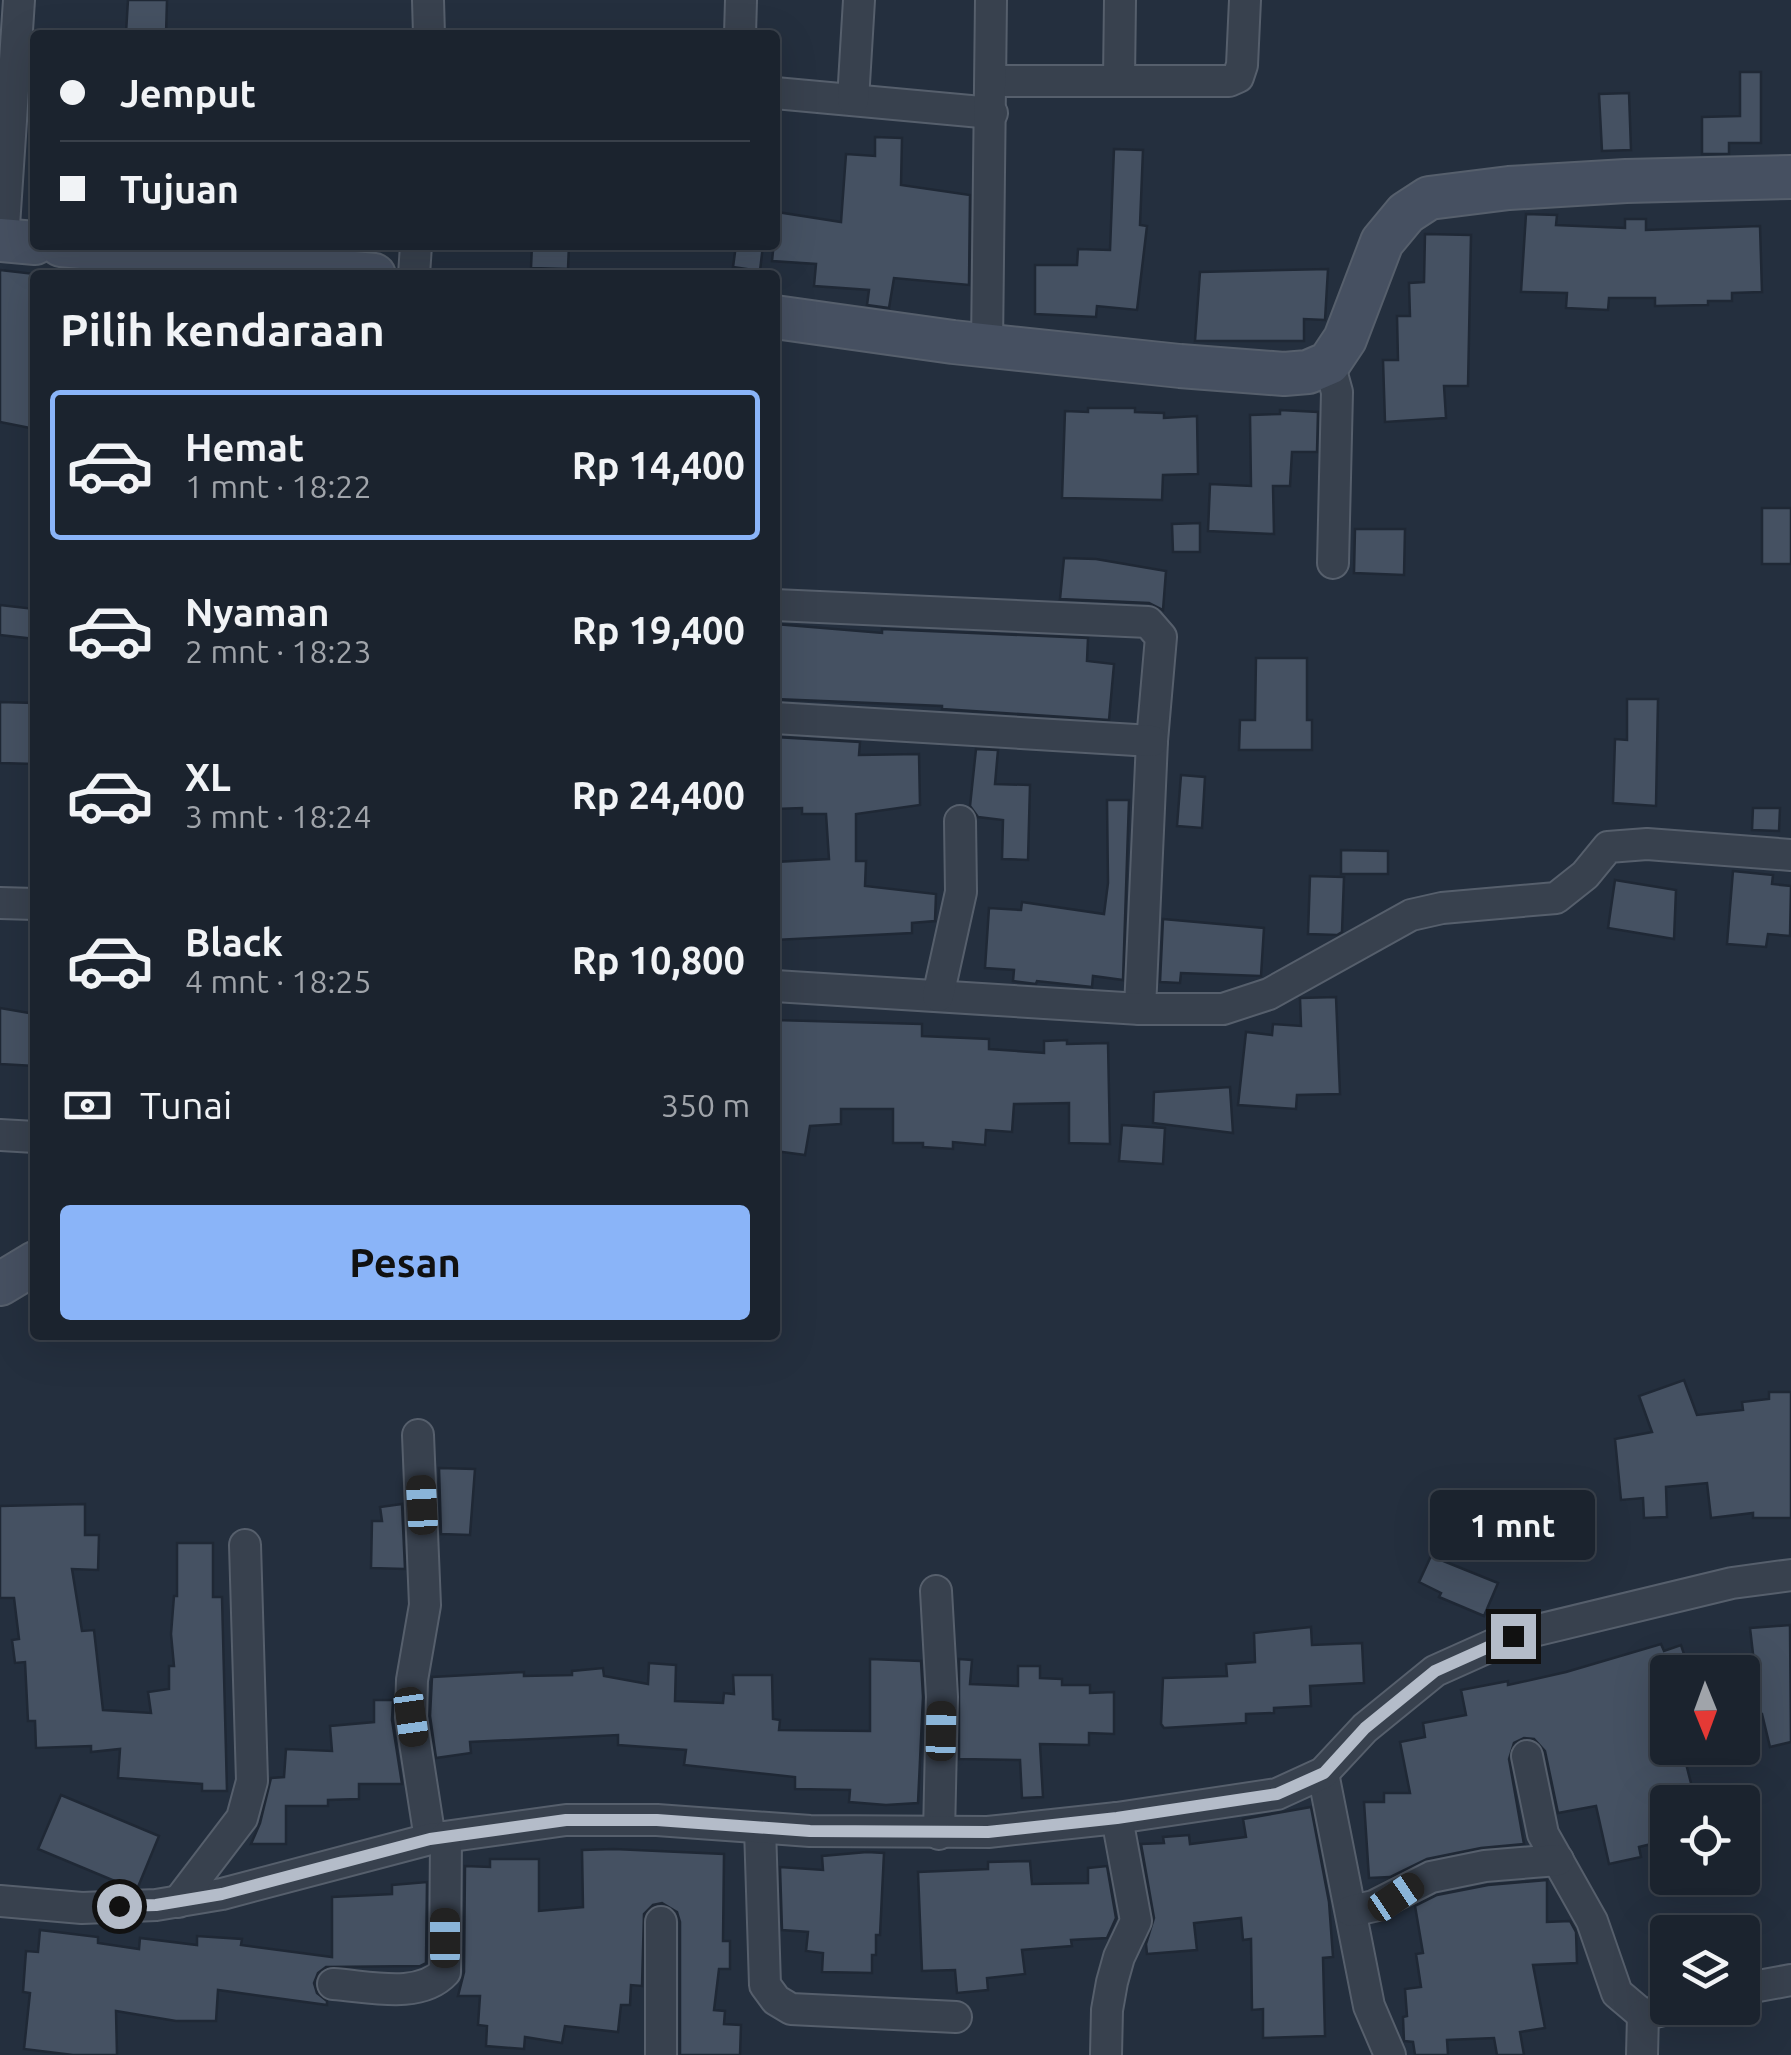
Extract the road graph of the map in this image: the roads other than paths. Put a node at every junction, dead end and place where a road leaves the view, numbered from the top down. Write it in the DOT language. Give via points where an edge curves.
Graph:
graph roads {
  1 [pos="20,0"];
  2 [pos="428,0"];
  3 [pos="741,0"];
  4 [pos="859,0"];
  5 [pos="990,0"];
  6 [pos="1120,0"];
  7 [pos="1245,0"];
  8 [pos="429,30"];
  9 [pos="740,30"];
  10 [pos="1120,79"];
  11 [pos="992,82"];
  12 [pos="780,93"];
  13 [pos="853,100"];
  14 [pos="992,113"];
  15 [pos="1791,177"];
  16 [pos="13,241"];
  17 [pos="82,250"];
  18 [pos="135,263"];
  19 [pos="274,270"];
  20 [pos="780,318"];
  21 [pos="988,346"];
  22 [pos="1329,363"];
  23 [pos="1333,563"];
  24 [pos="780,605"];
  25 [pos="780,718"];
  26 [pos="1152,741"];
  27 [pos="960,821"];
  28 [pos="1791,855"];
  29 [pos="0,903"];
  30 [pos="30,904"];
  31 [pos="780,986"];
  32 [pos="938,996"];
  33 [pos="1140,1009"];
  34 [pos="0,1134"];
  35 [pos="30,1137"];
  36 [pos="30,1266"];
  37 [pos="0,1284"];
  38 [pos="418,1435"];
  39 [pos="245,1544"];
  40 [pos="1791,1575"];
  41 [pos="936,1591"];
  42 [pos="1528,1756"];
  43 [pos="1324,1773"];
  44 [pos="1117,1818"];
  45 [pos="760,1828"];
  46 [pos="939,1834"];
  47 [pos="438,1838"];
  48 [pos="1558,1860"];
  49 [pos="0,1900"];
  50 [pos="178,1902"];
  51 [pos="1351,1911"];
  52 [pos="660,1922"];
  53 [pos="1791,1980"];
  54 [pos="332,1984"];
  55 [pos="1760,1986"];
  56 [pos="1650,2008"];
  57 [pos="956,2017"];
  58 [pos="1652,2025"];
  59 [pos="660,2055"];
  60 [pos="1106,2055"];
  61 [pos="1390,2055"];
  62 [pos="1642,2055"];
  1 -- 16 [label="street"];
  2 -- 8 [label="street"];
  3 -- 9 [label="street"];
  4 -- 13 [label="street"];
  5 -- 11 [label="street"];
  6 -- 10 [label="street"];
  7 -- 10 [label="street" via="1238,77"];
  10 -- 11 [label="street"];
  11 -- 14 [label="street"];
  12 -- 13 [label="street"];
  13 -- 14 [label="street"];
  14 -- 21 [label="street"];
  15 -- 22 [label="main road" via="1626,180 1429,198 1382,242 1345,340"];
  17 -- 18 [label="main road"];
  18 -- 19 [label="main road"];
  20 -- 21 [label="main road"];
  21 -- 22 [label="main road" via="1284,374"];
  22 -- 23 [label="street" via="1338,392"];
  24 -- 26 [label="street" via="1148,622 1161,637"];
  25 -- 26 [label="street"];
  26 -- 33 [label="street"];
  27 -- 32 [label="street" via="961,892"];
  28 -- 33 [label="street" via="1608,847 1556,898 1410,915 1246,1004"];
  29 -- 30 [label="street"];
  31 -- 32 [label="street"];
  32 -- 33 [label="street"];
  34 -- 35 [label="street"];
  36 -- 37 [label="main road"];
  38 -- 47 [label="street" via="425,1605 411,1717"];
  39 -- 50 [label="street" via="252,1781 242,1818"];
  40 -- 43 [label="street" via="1513,1636 1435,1671 1365,1728"];
  41 -- 46 [label="street"];
  42 -- 48 [label="street" via="1540,1824"];
  43 -- 44 [label="street" via="1277,1794"];
  43 -- 51 [label="street"];
  44 -- 46 [label="street"];
  44 -- 60 [label="street" via="1136,1921 1112,1982"];
  45 -- 46 [label="street"];
  45 -- 47 [label="street" via="566,1820"];
  45 -- 57 [label="street" via="765,1986 776,2000 791,2010"];
  47 -- 50 [label="street"];
  47 -- 54 [label="street" via="445,1972 413,1989"];
  48 -- 51 [label="street" via="1430,1876 1396,1897"];
  48 -- 56 [label="street" via="1592,1921 1617,1993"];
  49 -- 50 [label="street" via="82,1908"];
  51 -- 61 [label="street" via="1369,2006"];
  52 -- 59 [label="street"];
  53 -- 55 [label="street"];
  58 -- 62 [label="street"];
}
